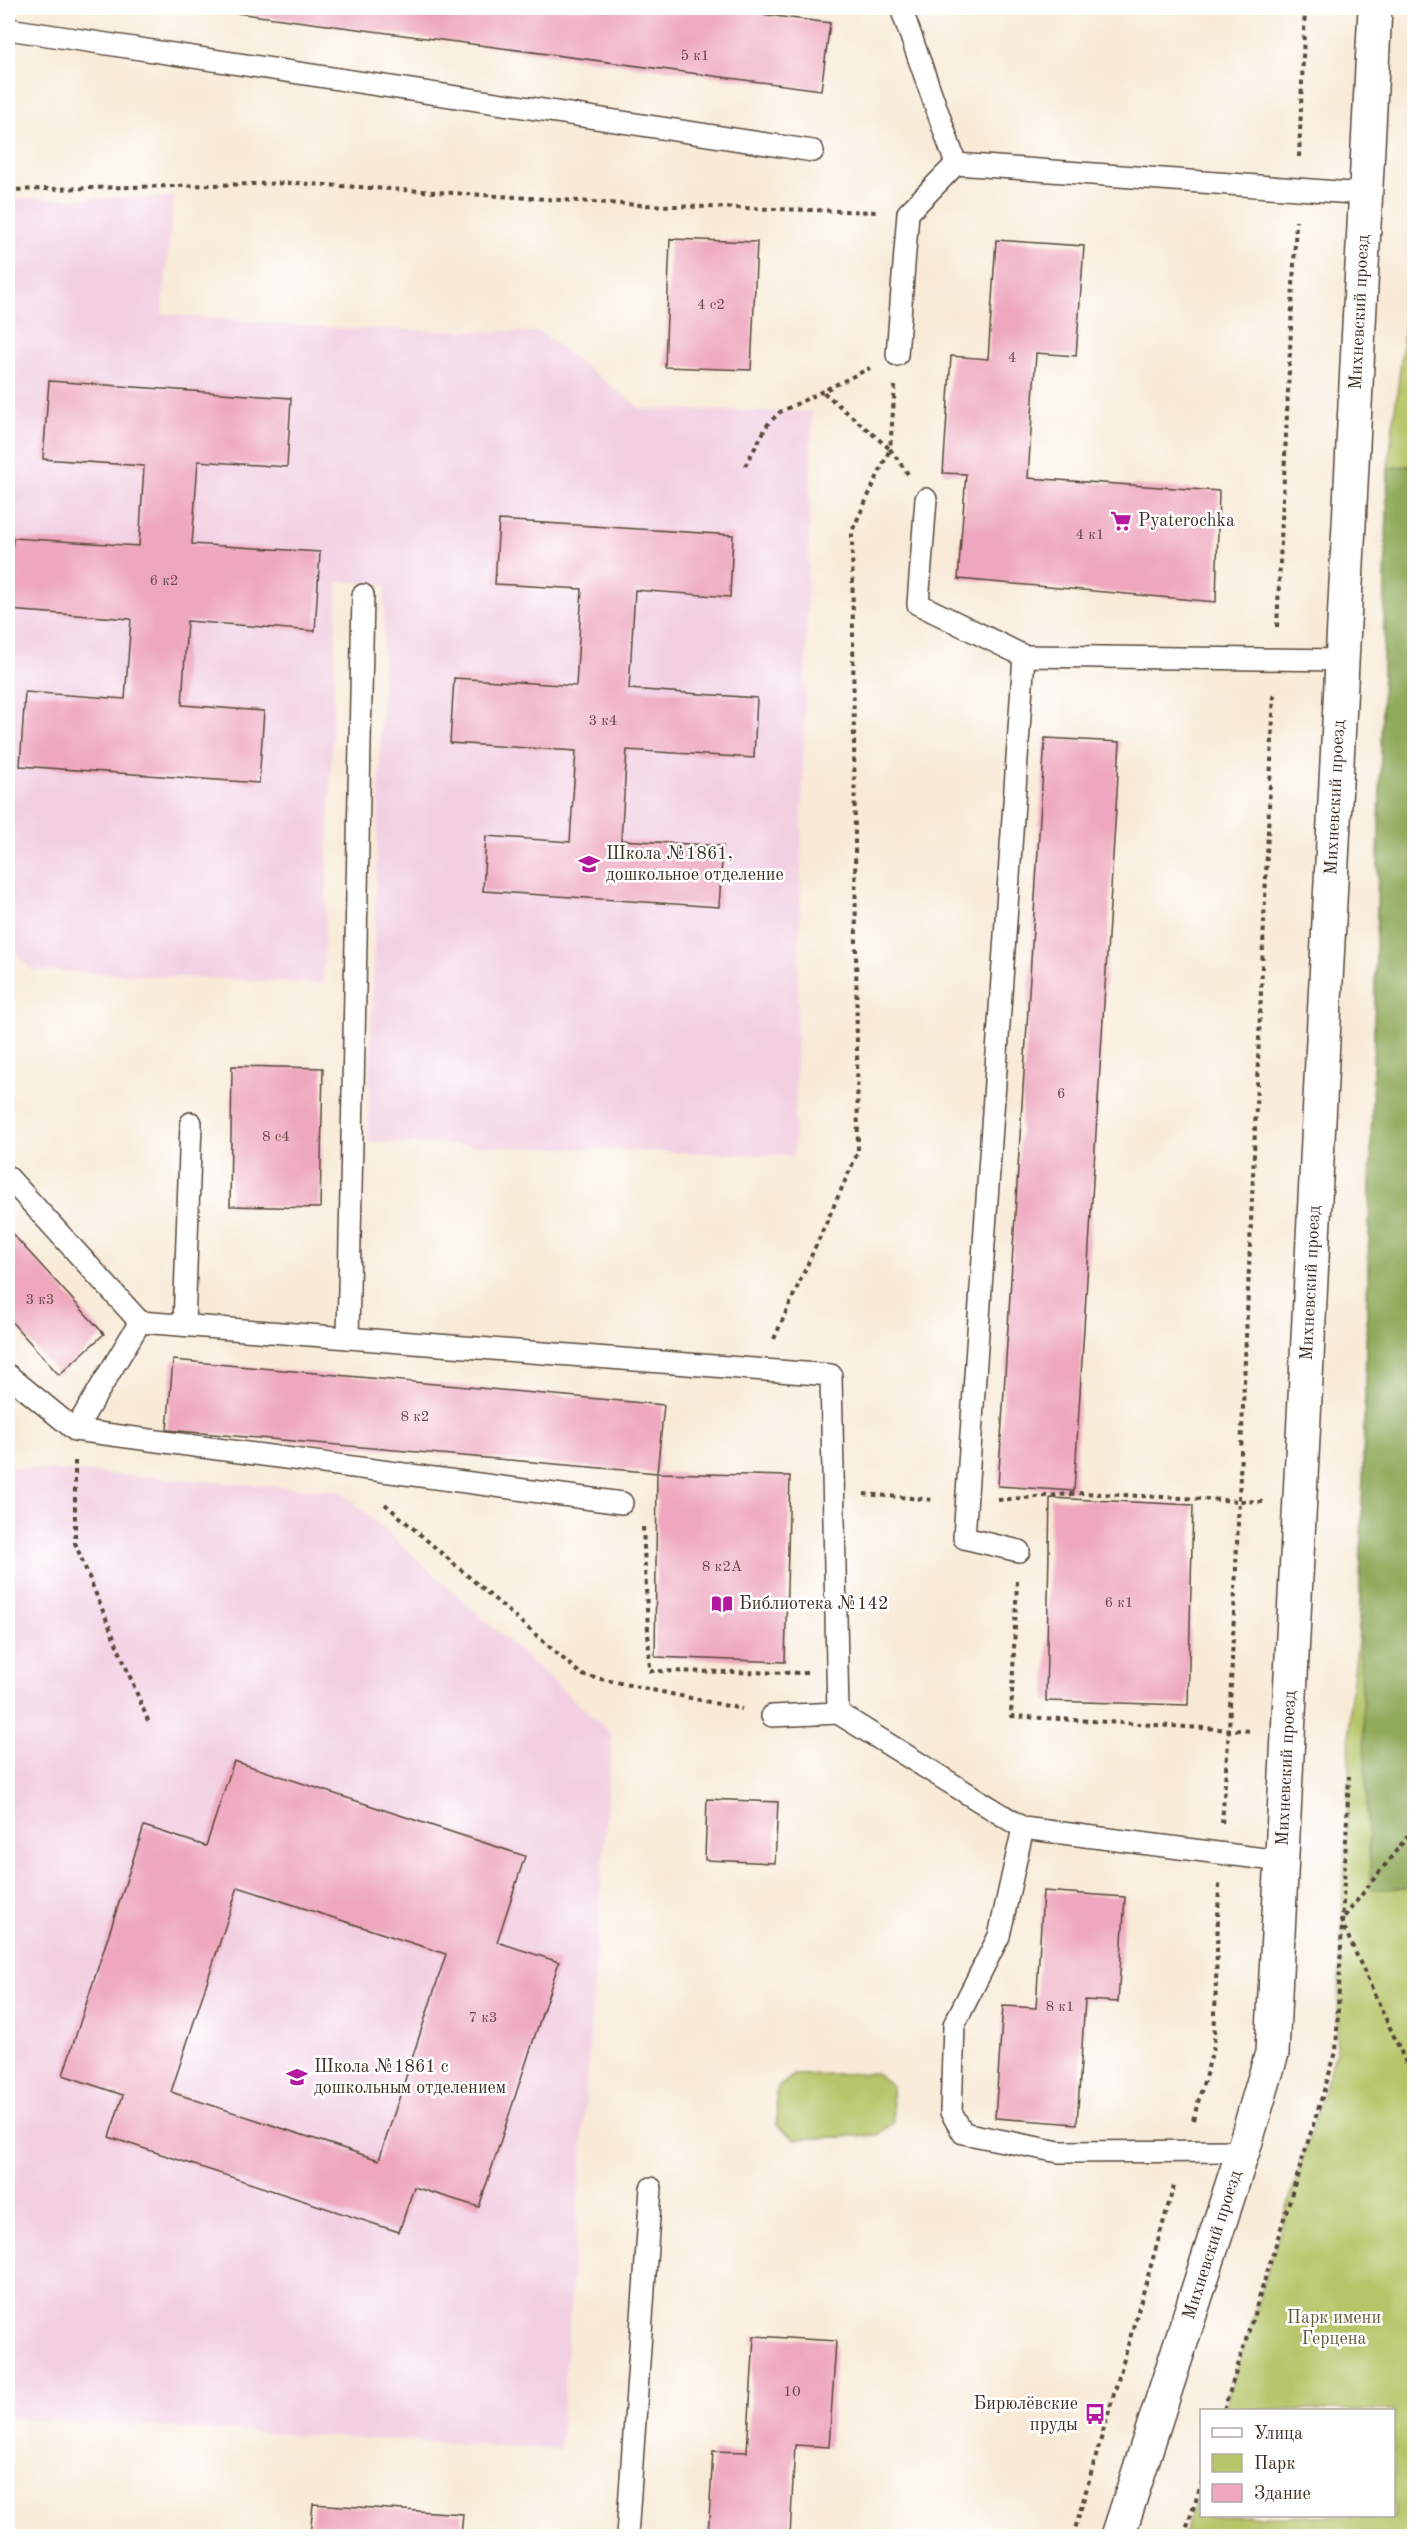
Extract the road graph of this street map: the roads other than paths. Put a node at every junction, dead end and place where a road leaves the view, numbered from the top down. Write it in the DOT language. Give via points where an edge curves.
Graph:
graph roads {
  1 [pos="901,8"];
  2 [pos="1375,8"];
  3 [pos="8,29"];
  4 [pos="813,151"];
  5 [pos="956,164"];
  6 [pos="1366,194"];
  7 [pos="897,355"];
  8 [pos="926,499"];
  9 [pos="363,595"];
  10 [pos="1024,656"];
  11 [pos="1342,660"];
  12 [pos="190,1124"];
  13 [pos="8,1177"];
  14 [pos="140,1322"];
  15 [pos="184,1325"];
  16 [pos="348,1338"];
  17 [pos="8,1375"];
  18 [pos="75,1430"];
  19 [pos="622,1503"];
  20 [pos="1019,1551"];
  21 [pos="838,1713"];
  22 [pos="772,1716"];
  23 [pos="1023,1828"];
  24 [pos="1281,1861"];
  25 [pos="1243,2151"];
  26 [pos="651,2188"];
  27 [pos="627,2536"];
  28 [pos="1118,2536"];
  1 -- 5 [label="lane"];
  2 -- 6 [label="street, Михневский проезд"];
  3 -- 4 [label="lane"];
  5 -- 6 [label="lane"];
  5 -- 7 [label="lane" via="908,213"];
  6 -- 11 [label="street, Михневский проезд"];
  8 -- 10 [label="lane" via="918,604"];
  9 -- 16 [label="lane"];
  10 -- 11 [label="lane"];
  10 -- 20 [label="lane" via="964,1538"];
  11 -- 24 [label="street, Михневский проезд"];
  12 -- 15 [label="lane"];
  13 -- 14 [label="lane"];
  14 -- 15 [label="lane"];
  14 -- 18 [label="lane"];
  15 -- 16 [label="lane"];
  16 -- 21 [label="lane" via="831,1375"];
  17 -- 18 [label="lane"];
  18 -- 19 [label="lane"];
  21 -- 22 [label="lane"];
  21 -- 23 [label="lane"];
  23 -- 24 [label="lane"];
  23 -- 25 [label="lane" via="999,1936 954,2025 951,2112 963,2133 1059,2152"];
  24 -- 25 [label="street, Михневский проезд" via="1272,2053"];
  25 -- 28 [label="street, Михневский проезд"];
  26 -- 27 [label="lane"];
}
